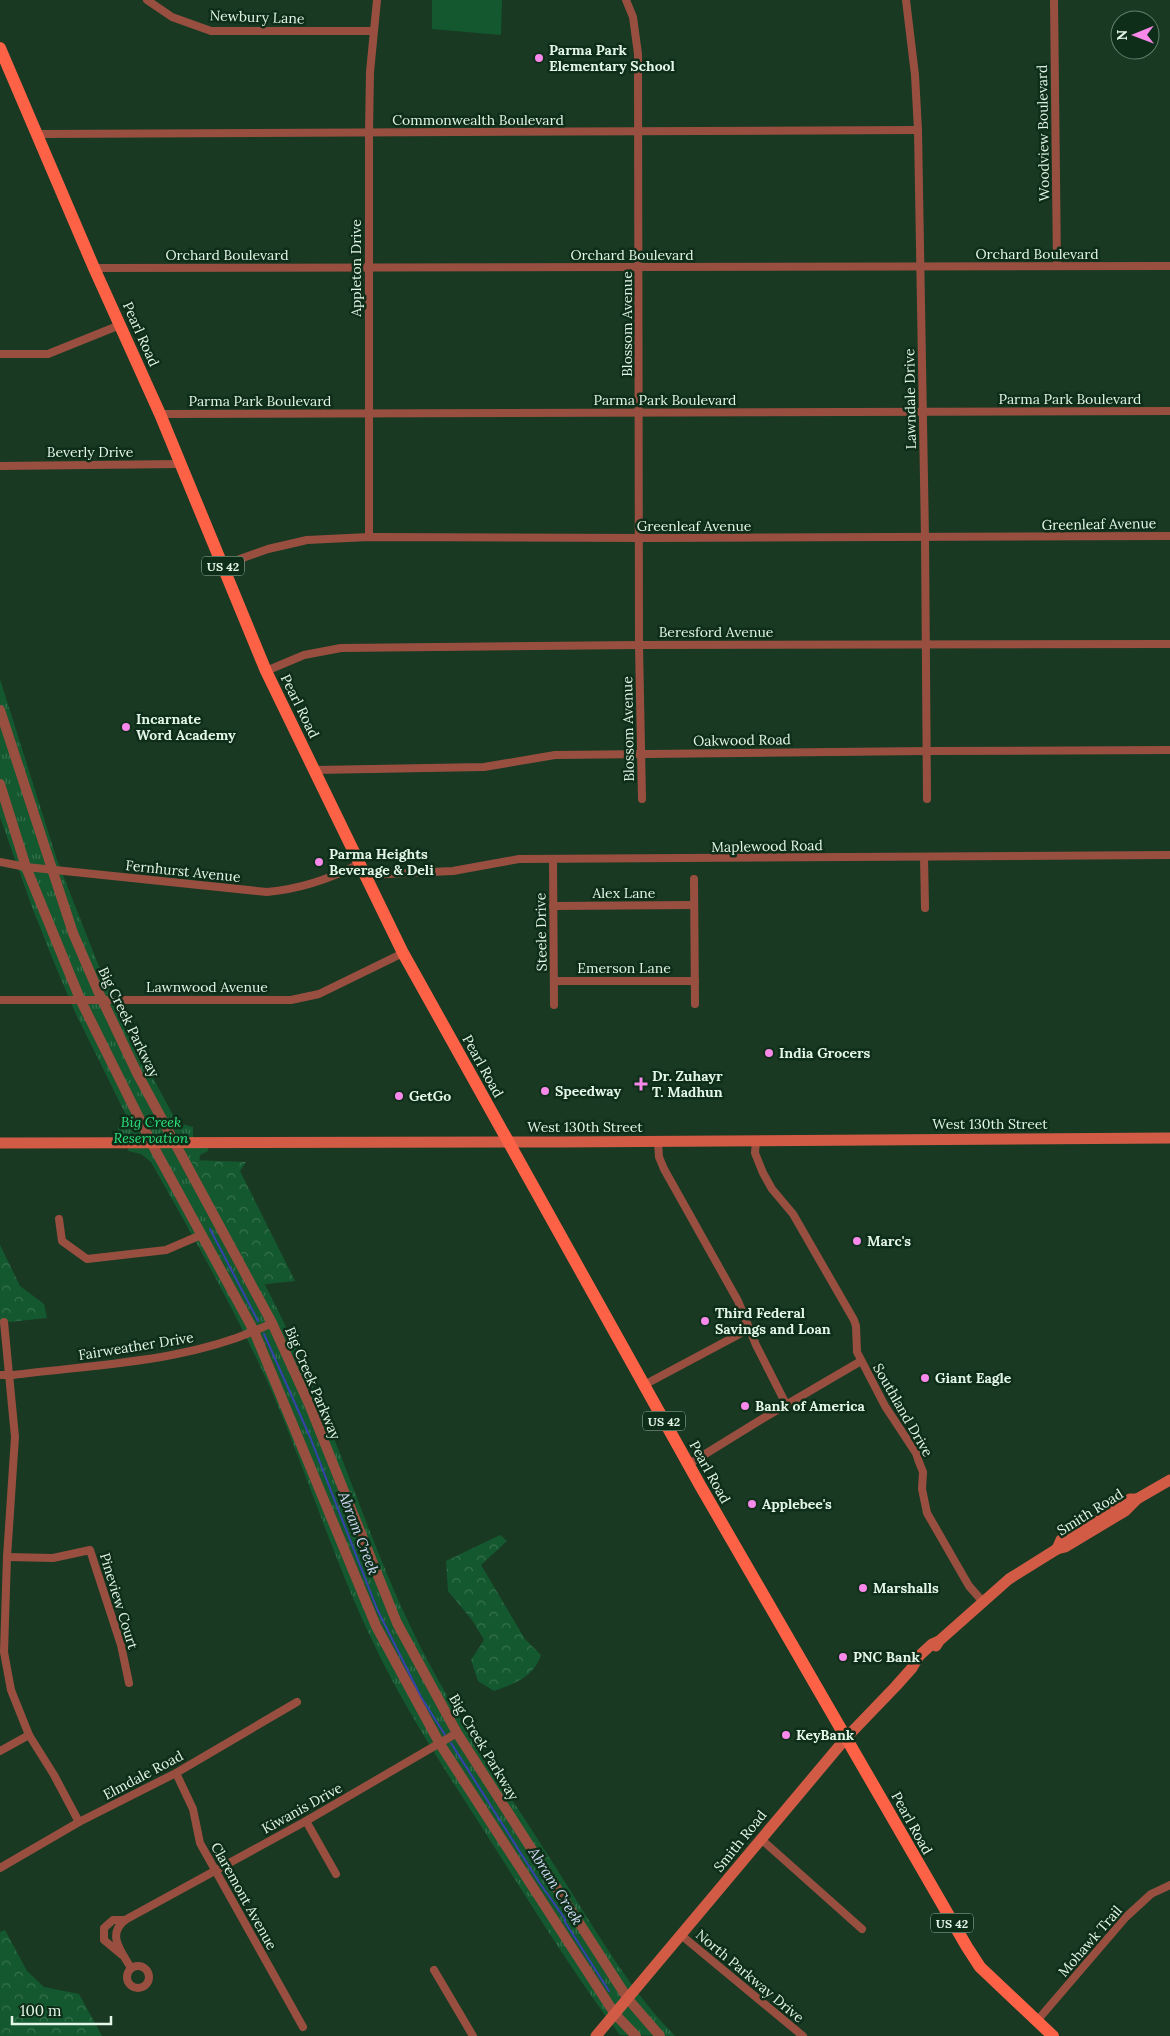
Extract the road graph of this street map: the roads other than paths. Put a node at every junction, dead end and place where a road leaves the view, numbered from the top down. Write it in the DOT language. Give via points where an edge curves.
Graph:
graph roads {
  1 [pos="147,0"];
  2 [pos="376,0"];
  3 [pos="626,0"];
  4 [pos="906,0"];
  5 [pos="1054,0"];
  6 [pos="374,31"];
  7 [pos="0,48"];
  8 [pos="918,130"];
  9 [pos="639,132"];
  10 [pos="369,133"];
  11 [pos="38,134"];
  12 [pos="920,266"];
  13 [pos="1057,266"];
  14 [pos="1170,266"];
  15 [pos="369,267"];
  16 [pos="639,267"];
  17 [pos="94,268"];
  18 [pos="120,325"];
  19 [pos="0,354"];
  20 [pos="1170,411"];
  21 [pos="640,412"];
  22 [pos="923,412"];
  23 [pos="369,413"];
  24 [pos="160,414"];
  25 [pos="180,464"];
  26 [pos="0,466"];
  27 [pos="1170,536"];
  28 [pos="369,537"];
  29 [pos="640,538"];
  30 [pos="925,538"];
  31 [pos="223,565"];
  32 [pos="925,644"];
  33 [pos="1170,644"];
  34 [pos="639,645"];
  35 [pos="266,671"];
  36 [pos="0,710"];
  37 [pos="927,750"];
  38 [pos="1170,750"];
  39 [pos="641,753"];
  40 [pos="315,770"];
  41 [pos="0,784"];
  42 [pos="642,799"];
  43 [pos="927,799"];
  44 [pos="1170,855"];
  45 [pos="924,857"];
  46 [pos="553,859"];
  47 [pos="0,862"];
  48 [pos="26,866"];
  49 [pos="51,868"];
  50 [pos="362,869"];
  51 [pos="694,878"];
  52 [pos="694,905"];
  53 [pos="554,906"];
  54 [pos="925,908"];
  55 [pos="403,953"];
  56 [pos="695,980"];
  57 [pos="554,981"];
  58 [pos="80,999"];
  59 [pos="102,999"];
  60 [pos="0,1000"];
  61 [pos="695,1004"];
  62 [pos="554,1005"];
  63 [pos="1170,1138"];
  64 [pos="756,1141"];
  65 [pos="508,1142"];
  66 [pos="658,1142"];
  67 [pos="0,1143"];
  68 [pos="152,1144"];
  69 [pos="176,1144"];
  70 [pos="59,1219"];
  71 [pos="201,1235"];
  72 [pos="4,1322"];
  73 [pos="272,1323"];
  74 [pos="749,1329"];
  75 [pos="254,1331"];
  76 [pos="861,1361"];
  77 [pos="0,1375"];
  78 [pos="11,1375"];
  79 [pos="644,1385"];
  80 [pos="786,1404"];
  81 [pos="689,1464"];
  82 [pos="1170,1480"];
  83 [pos="7,1558"];
  84 [pos="984,1603"];
  85 [pos="129,1683"];
  86 [pos="297,1702"];
  87 [pos="457,1733"];
  88 [pos="29,1735"];
  89 [pos="846,1738"];
  90 [pos="440,1744"];
  91 [pos="0,1752"];
  92 [pos="176,1773"];
  93 [pos="306,1821"];
  94 [pos="79,1822"];
  95 [pos="762,1840"];
  96 [pos="0,1868"];
  97 [pos="215,1869"];
  98 [pos="336,1874"];
  99 [pos="1170,1885"];
  100 [pos="125,1920"];
  101 [pos="862,1929"];
  102 [pos="681,1935"];
  103 [pos="125,1957"];
  104 [pos="131,1968"];
  105 [pos="434,1970"];
  106 [pos="628,1999"];
  107 [pos="614,2014"];
  108 [pos="1036,2022"];
  109 [pos="303,2027"];
  110 [pos="473,2036"];
  111 [pos="596,2036"];
  112 [pos="636,2036"];
  113 [pos="660,2036"];
  114 [pos="803,2036"];
  115 [pos="1052,2036"];
  1 -- 6 [label="street, Newbury Lane" via="172,17 211,31"];
  2 -- 6 [label="street, Appleton Drive"];
  3 -- 9 [label="street, Blossom Avenue" via="633,17 638,54"];
  4 -- 8 [label="street, Lawndale Drive"];
  5 -- 13 [label="street, Woodview Boulevard"];
  6 -- 10 [label="street, Appleton Drive"];
  7 -- 11 [label="main road, Pearl Road / US 42"];
  8 -- 9 [label="street, Commonwealth Boulevard"];
  8 -- 12 [label="street, Lawndale Drive"];
  9 -- 10 [label="street, Commonwealth Boulevard"];
  9 -- 16 [label="street, Blossom Avenue"];
  10 -- 11 [label="street, Commonwealth Boulevard"];
  10 -- 15 [label="street, Appleton Drive"];
  11 -- 17 [label="main road, Pearl Road / US 42"];
  12 -- 13 [label="street, Orchard Boulevard"];
  12 -- 16 [label="street, Orchard Boulevard"];
  12 -- 22 [label="street, Lawndale Drive"];
  13 -- 14 [label="street, Orchard Boulevard"];
  15 -- 16 [label="street, Orchard Boulevard"];
  15 -- 17 [label="street, Orchard Boulevard"];
  15 -- 23 [label="street, Appleton Drive"];
  16 -- 21 [label="street, Blossom Avenue"];
  17 -- 18 [label="main road, Pearl Road / US 42"];
  18 -- 19 [label="street" via="48,354"];
  18 -- 24 [label="main road, Pearl Road / US 42"];
  20 -- 22 [label="street, Parma Park Boulevard"];
  21 -- 22 [label="street, Parma Park Boulevard"];
  21 -- 23 [label="street, Parma Park Boulevard"];
  21 -- 29 [label="street, Blossom Avenue"];
  22 -- 30 [label="street, Lawndale Drive"];
  23 -- 24 [label="street, Parma Park Boulevard"];
  23 -- 28 [label="street, Appleton Drive"];
  24 -- 25 [label="main road, Pearl Road / US 42"];
  25 -- 26 [label="street, Beverly Drive"];
  25 -- 31 [label="main road, Pearl Road / US 42"];
  27 -- 30 [label="street, Greenleaf Avenue"];
  28 -- 29 [label="street, Greenleaf Avenue"];
  28 -- 31 [label="street, Greenleaf Avenue" via="307,540"];
  29 -- 30 [label="street, Greenleaf Avenue"];
  29 -- 34 [label="street, Blossom Avenue"];
  30 -- 32 [label="street, Lawndale Drive"];
  31 -- 35 [label="main road, Pearl Road / US 42"];
  32 -- 33 [label="street, Beresford Avenue"];
  32 -- 34 [label="street, Beresford Avenue"];
  32 -- 37 [label="street, Lawndale Drive"];
  34 -- 35 [label="street, Beresford Avenue" via="341,648 304,655"];
  34 -- 39 [label="street, Blossom Avenue"];
  35 -- 40 [label="main road, Pearl Road / US 42"];
  36 -- 49 [label="street, Big Creek Parkway"];
  37 -- 38 [label="street, Oakwood Road"];
  37 -- 39 [label="street, Oakwood Road"];
  37 -- 43 [label="street, Lawndale Drive"];
  39 -- 40 [label="street, Oakwood Road" via="555,755 484,767"];
  39 -- 42 [label="street, Blossom Avenue"];
  40 -- 50 [label="main road, Pearl Road / US 42"];
  41 -- 48 [label="street"];
  44 -- 45 [label="street, Maplewood Road"];
  45 -- 46 [label="street, Maplewood Road"];
  45 -- 54 [label="street"];
  46 -- 50 [label="street, Maplewood Road" via="519,859 453,871"];
  46 -- 53 [label="street, Steele Drive"];
  47 -- 48 [label="street, Fernhurst Avenue"];
  48 -- 49 [label="street, Fernhurst Avenue"];
  48 -- 58 [label="street"];
  49 -- 50 [label="street, Fernhurst Avenue" via="267,892 293,890"];
  49 -- 59 [label="street, Big Creek Parkway" via="73,934"];
  50 -- 55 [label="main road, Pearl Road / US 42"];
  51 -- 52 [label="street"];
  52 -- 53 [label="street, Alex Lane"];
  52 -- 56 [label="street"];
  53 -- 57 [label="street, Steele Drive"];
  55 -- 59 [label="street, Lawnwood Avenue" via="319,994 291,1000"];
  55 -- 65 [label="main road, Pearl Road / US 42"];
  56 -- 57 [label="street, Emerson Lane"];
  56 -- 61 [label="street"];
  57 -- 62 [label="street, Steele Drive"];
  58 -- 59 [label="street, Lawnwood Avenue"];
  58 -- 60 [label="street, Lawnwood Avenue"];
  58 -- 68 [label="street"];
  59 -- 69 [label="street, Big Creek Parkway"];
  63 -- 64 [label="main road, West 130th Street"];
  64 -- 66 [label="main road, West 130th Street"];
  64 -- 76 [label="street, Southland Drive" via="755,1154 763,1173 793,1214 854,1320 855,1345"];
  65 -- 66 [label="main road, West 130th Street"];
  65 -- 69 [label="main road, West 130th Street"];
  65 -- 79 [label="main road, Pearl Road / US 42"];
  66 -- 74 [label="street" via="664,1169 738,1301"];
  67 -- 68 [label="main road, West 130th Street"];
  68 -- 69 [label="main road, West 130th Street"];
  68 -- 71 [label="street"];
  69 -- 73 [label="street, Big Creek Parkway"];
  70 -- 71 [label="street" via="62,1241 87,1259 166,1250"];
  71 -- 75 [label="street"];
  72 -- 78 [label="street"];
  73 -- 75 [label="street, Fairweather Drive"];
  73 -- 87 [label="street, Big Creek Parkway" via="309,1404 397,1623"];
  74 -- 79 [label="street"];
  74 -- 80 [label="street"];
  75 -- 78 [label="street, Fairweather Drive" via="193,1351 155,1358"];
  75 -- 90 [label="street" via="376,1626"];
  76 -- 80 [label="street, Southland Drive"];
  76 -- 84 [label="street, Southland Drive" via="917,1457 923,1472 922,1489 927,1513 969,1586"];
  77 -- 78 [label="street, Fairweather Drive"];
  78 -- 83 [label="street" via="15,1437"];
  79 -- 81 [label="main road, Pearl Road / US 42"];
  80 -- 81 [label="street, Southland Drive"];
  81 -- 89 [label="main road, Pearl Road / US 42"];
  82 -- 84 [label="main road, Smith Road" via="1137,1500 1126,1511 1009,1579"];
  83 -- 85 [label="street, Pineview Court" via="53,1558 90,1550 114,1622"];
  83 -- 88 [label="street" via="4,1652 11,1690"];
  84 -- 89 [label="main road, Smith Road" via="939,1641 919,1666 912,1668"];
  86 -- 92 [label="street, Elmdale Road"];
  87 -- 90 [label="street, Kiwanis Drive"];
  87 -- 106 [label="street, Big Creek Parkway"];
  88 -- 91 [label="street"];
  88 -- 94 [label="street"];
  89 -- 95 [label="main road, Smith Road"];
  89 -- 108 [label="main road, Pearl Road / US 42" via="968,1949 980,1966"];
  90 -- 93 [label="street, Kiwanis Drive"];
  90 -- 107 [label="street"];
  92 -- 94 [label="street, Elmdale Road"];
  92 -- 97 [label="street, Claremont Avenue" via="193,1809 200,1844"];
  93 -- 97 [label="street, Kiwanis Drive"];
  93 -- 98 [label="street"];
  94 -- 96 [label="street, Elmdale Road"];
  95 -- 101 [label="street"];
  95 -- 102 [label="main road, Smith Road"];
  97 -- 100 [label="street, Kiwanis Drive"];
  97 -- 109 [label="street, Claremont Avenue"];
  99 -- 108 [label="street, Mohawk Trail" via="1151,1894 1126,1917"];
  100 -- 103 [label="street" via="116,1932 117,1943"];
  100 -- 103 [label="street, Kiwanis Drive" via="113,1920 104,1928 104,1940"];
  102 -- 106 [label="main road, Smith Road"];
  102 -- 114 [label="street, North Parkway Drive"];
  103 -- 104 [label="street"];
  105 -- 110 [label="street"];
  106 -- 107 [label="main road, Smith Road"];
  106 -- 113 [label="street, Big Creek Parkway"];
  107 -- 111 [label="main road, Smith Road"];
  107 -- 112 [label="street"];
  108 -- 115 [label="main road, Pearl Road / US 42"];
}
